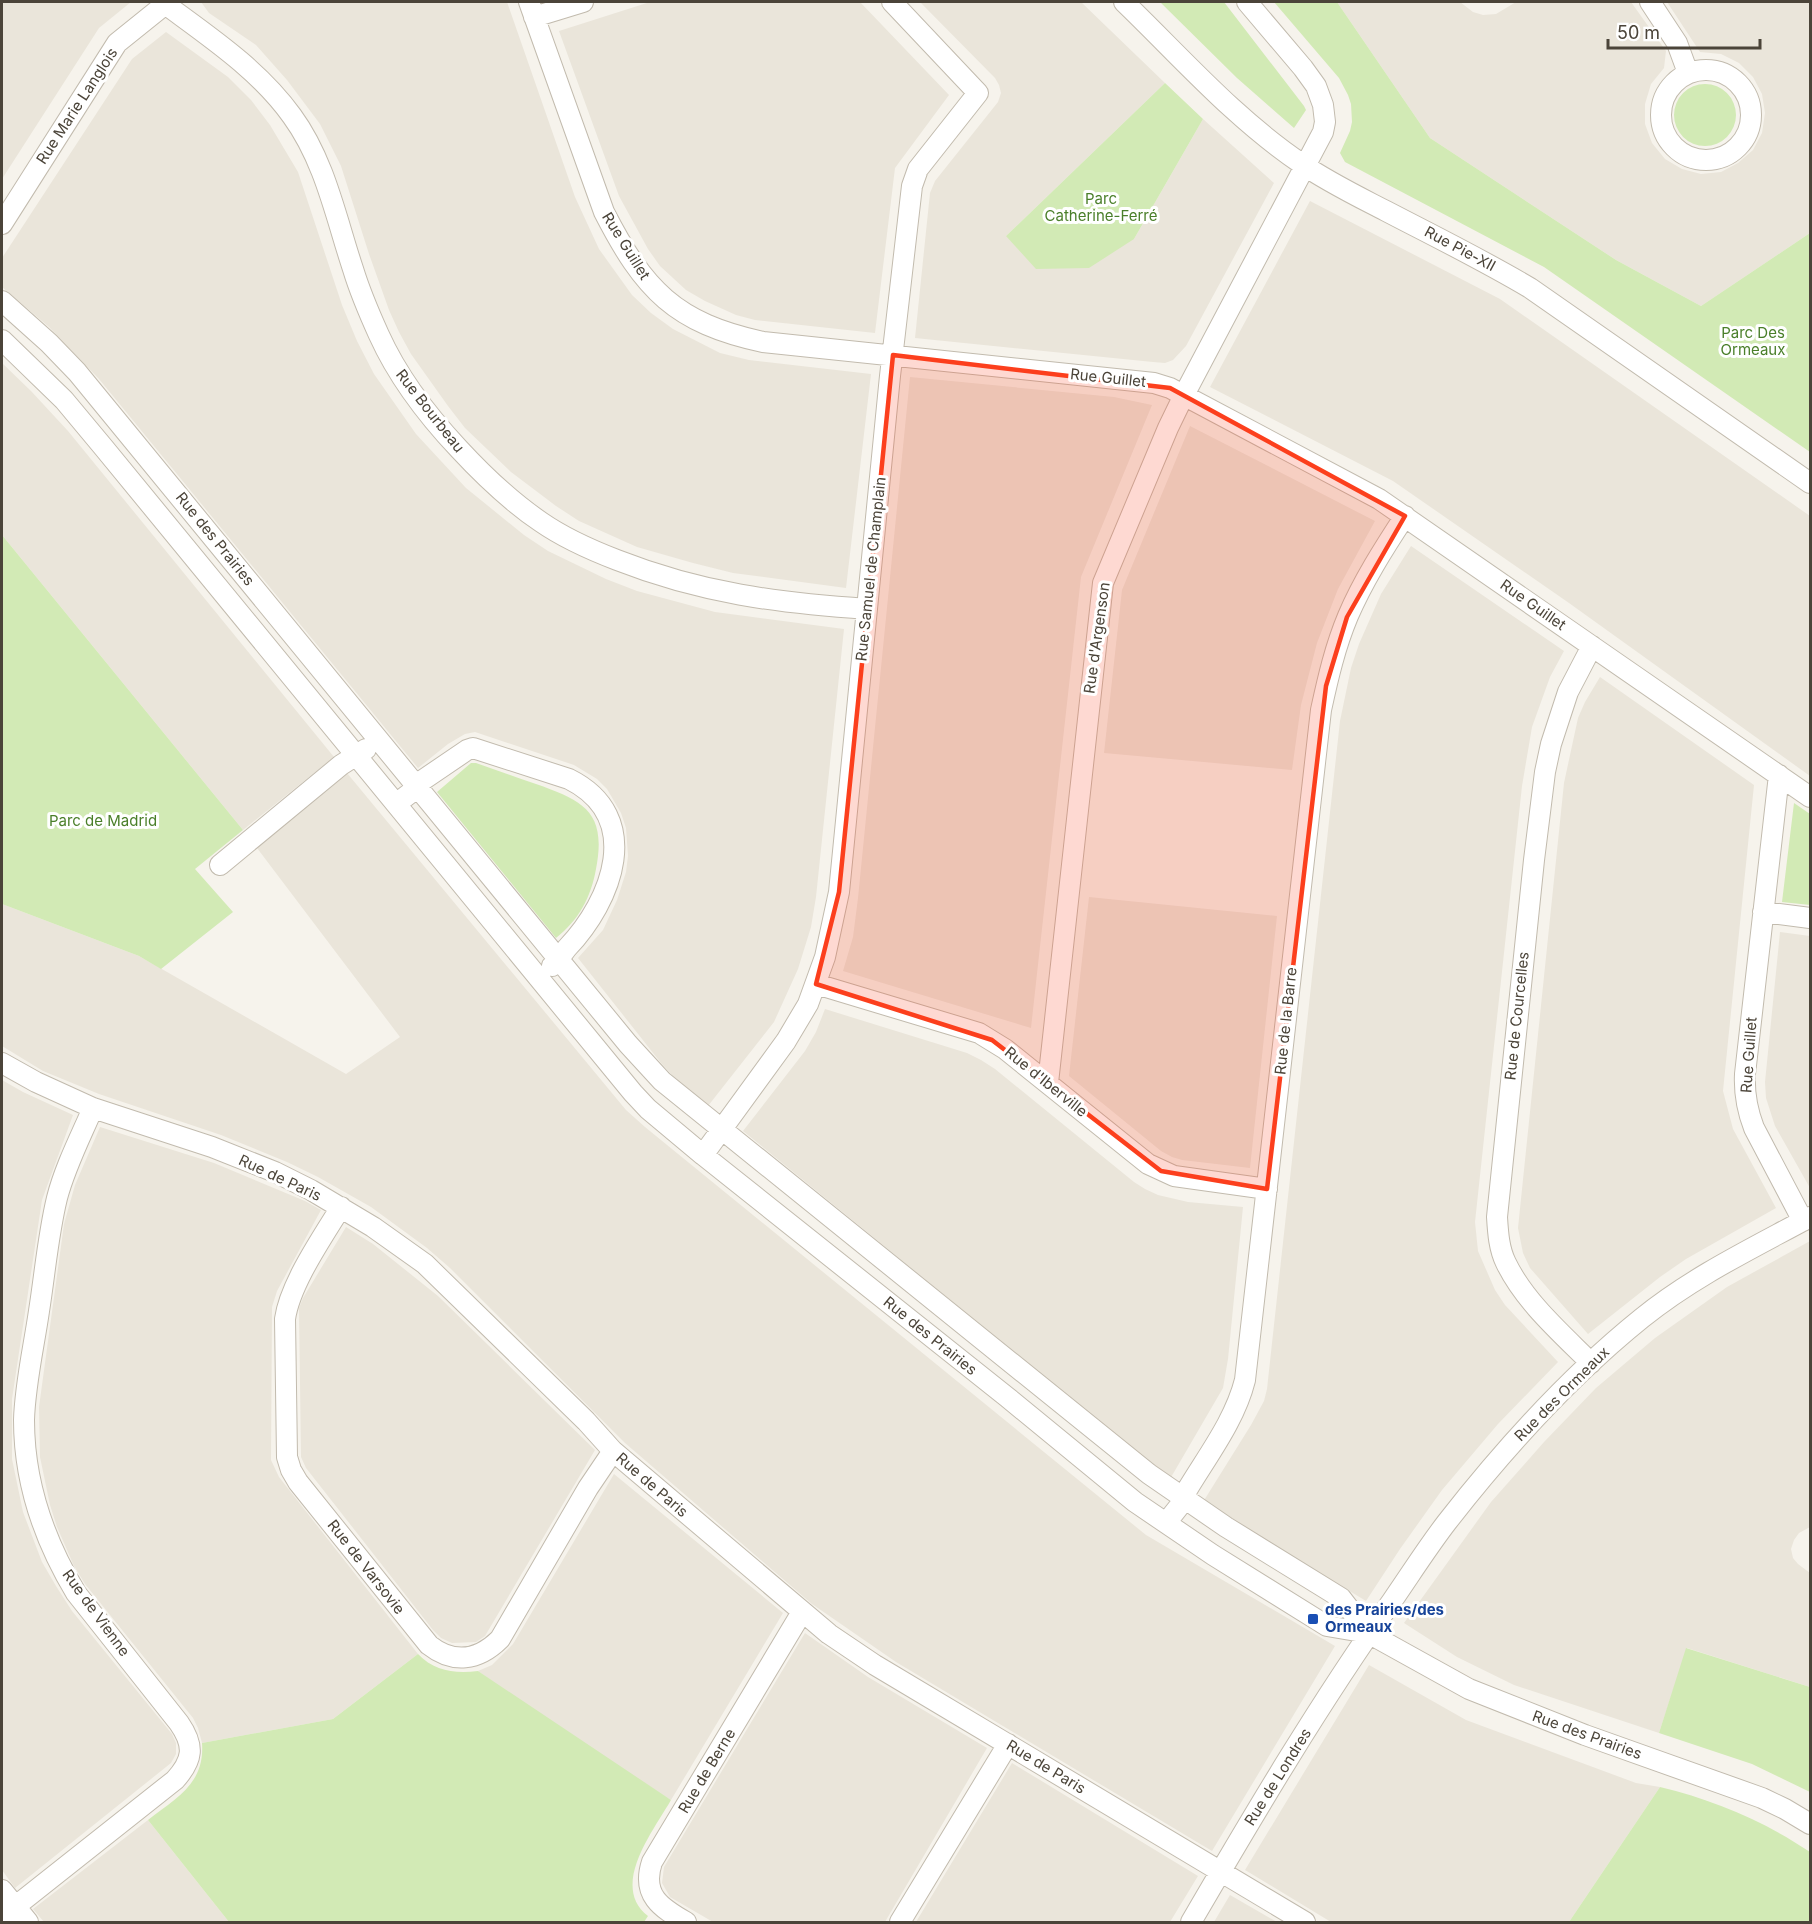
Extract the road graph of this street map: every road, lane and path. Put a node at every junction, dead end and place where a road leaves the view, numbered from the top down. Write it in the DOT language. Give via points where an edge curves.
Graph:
graph roads {
  1 [pos="583,2"];
  2 [pos="892,2"];
  3 [pos="1124,2"];
  4 [pos="1247,2"];
  5 [pos="1650,2"];
  6 [pos="166,3"];
  7 [pos="532,9"];
  8 [pos="1688,73"];
  9 [pos="1304,166"];
  10 [pos="2,224"];
  11 [pos="2,301"];
  12 [pos="2,340"];
  13 [pos="893,355"];
  14 [pos="1184,395"];
  15 [pos="1810,483"];
  16 [pos="1405,516"];
  17 [pos="867,609"];
  18 [pos="1592,646"];
  19 [pos="379,740"];
  20 [pos="356,756"];
  21 [pos="1779,775"];
  22 [pos="418,787"];
  23 [pos="1810,797"];
  24 [pos="396,804"];
  25 [pos="220,865"];
  26 [pos="1763,912"];
  27 [pos="1810,918"];
  28 [pos="560,959"];
  29 [pos="538,977"];
  30 [pos="816,984"];
  31 [pos="2,1063"];
  32 [pos="1048,1083"];
  33 [pos="93,1108"];
  34 [pos="722,1130"];
  35 [pos="703,1155"];
  36 [pos="1267,1189"];
  37 [pos="341,1207"];
  38 [pos="1807,1219"];
  39 [pos="1591,1363"];
  40 [pos="613,1451"];
  41 [pos="1185,1499"];
  42 [pos="1166,1523"];
  43 [pos="802,1612"];
  44 [pos="1368,1633"];
  45 [pos="1008,1744"];
  46 [pos="1810,1824"];
  47 [pos="1221,1872"];
  48 [pos="2,1890"];
  49 [pos="8,1912"];
  50 [pos="28,1923"];
  51 [pos="686,1923"];
  52 [pos="900,1923"];
  53 [pos="1191,1923"];
  54 [pos="1305,1923"];
  1 -- 7 [label="street"];
  2 -- 13 [label="street, Rue Samuel de Champlain" via="978,93 914,177"];
  3 -- 9 [label="street, Rue Pie-XII" via="1245,119"];
  4 -- 9 [label="street, Rue d'Argenson" via="1303,68 1321,96 1323,132"];
  5 -- 8 [label="street" via="1674,37"];
  6 -- 10 [label="street, Rue Marie Langlois" via="117,43"];
  6 -- 17 [label="street, Rue Bourbeau" via="247,66 294,118 321,172 366,306 396,369 446,435 494,485 542,524 568,539 642,569 694,586 752,598"];
  7 -- 13 [label="street, Rue Guillet" via="604,212 632,261 658,293 687,314 736,336"];
  8 -- 8 [label="street" via="1667,92 1662,103 1663,128 1669,140 1689,157 1708,160 1728,155 1746,137 1750,125 1752,113 1744,89 1719,71 1703,69"];
  9 -- 14 [label="street, Rue d'Argenson"];
  9 -- 15 [label="street, Rue Pie-XII" via="1530,288"];
  11 -- 19 [label="street, Rue des Prairies" via="77,372"];
  12 -- 20 [label="street, Rue des Prairies" via="64,400"];
  13 -- 14 [label="street, Rue Guillet" via="1154,383"];
  13 -- 17 [label="street, Rue Samuel de Champlain"];
  14 -- 16 [label="street, Rue Guillet"];
  14 -- 32 [label="street, Rue d'Argenson" via="1103,583"];
  16 -- 18 [label="street, Rue Guillet"];
  16 -- 36 [label="street, Rue de la Barre" via="1347,617 1325,694"];
  17 -- 30 [label="street, Rue Samuel de Champlain" via="839,892"];
  18 -- 21 [label="street, Rue Guillet"];
  18 -- 39 [label="street, Rue de Courcelles" via="1568,692 1545,772 1497,1217 1506,1262 1521,1288"];
  19 -- 20 [label="street"];
  19 -- 22 [label="street, Rue des Prairies"];
  20 -- 24 [label="street, Rue des Prairies"];
  20 -- 25 [label="street"];
  21 -- 23 [label="street, Rue Guillet"];
  21 -- 26 [label="street, Rue Guillet"];
  22 -- 24 [label="street"];
  22 -- 28 [label="street, Rue des Prairies"];
  22 -- 28 [label="street" via="473,748 569,779 582,785 599,803 614,834 611,871 598,908"];
  24 -- 29 [label="street, Rue des Prairies"];
  26 -- 27 [label="street"];
  26 -- 38 [label="street, Rue Guillet" via="1745,1074 1746,1102 1754,1128"];
  28 -- 29 [label="street"];
  28 -- 34 [label="street, Rue des Prairies" via="646,1065"];
  29 -- 35 [label="street, Rue des Prairies" via="633,1093"];
  30 -- 32 [label="street, Rue d'Iberville" via="979,1034"];
  30 -- 34 [label="street, Rue Samuel de Champlain" via="795,1028"];
  31 -- 33 [label="street, Rue de Paris"];
  32 -- 36 [label="street, Rue d'Iberville" via="1155,1167 1174,1176"];
  33 -- 37 [label="street, Rue de Paris" via="265,1168"];
  33 -- 49 [label="street, Rue de Vienne" via="61,1186 52,1227 26,1400 29,1472 42,1524 65,1574 179,1723 188,1738 190,1753 186,1768 175,1780"];
  34 -- 35 [label="street, Rue Samuel de Champlain"];
  34 -- 41 [label="street, Rue des Prairies"];
  35 -- 42 [label="street, Rue des Prairies"];
  36 -- 41 [label="street, Rue de la Barre" via="1242,1390"];
  37 -- 40 [label="street, Rue de Paris" via="425,1264"];
  37 -- 40 [label="street, Rue de Varsovie" via="287,1309 287,1457 298,1482 429,1645 446,1655 466,1657 485,1652 500,1639"];
  38 -- 39 [label="street, Rue des Ormeaux" via="1691,1282"];
  39 -- 44 [label="street, Rue des Ormeaux" via="1490,1469"];
  40 -- 43 [label="street, Rue de Paris"];
  41 -- 42 [label="street, Rue de la Barre"];
  41 -- 44 [label="street, Rue des Prairies" via="1341,1598"];
  42 -- 44 [label="street, Rue des Prairies" via="1328,1626"];
  43 -- 45 [label="street, Rue de Paris" via="876,1665"];
  43 -- 51 [label="street, Rue de Berne" via="652,1862 648,1878 653,1895 664,1909"];
  44 -- 46 [label="street, Rue des Prairies" via="1468,1689 1762,1798"];
  44 -- 47 [label="street, Rue de Londres"];
  45 -- 47 [label="street, Rue de Paris"];
  45 -- 52 [label="street"];
  47 -- 53 [label="street, Rue de Londres"];
  47 -- 54 [label="street, Rue de Paris"];
  48 -- 49 [label="street"];
  49 -- 50 [label="street"];
}
